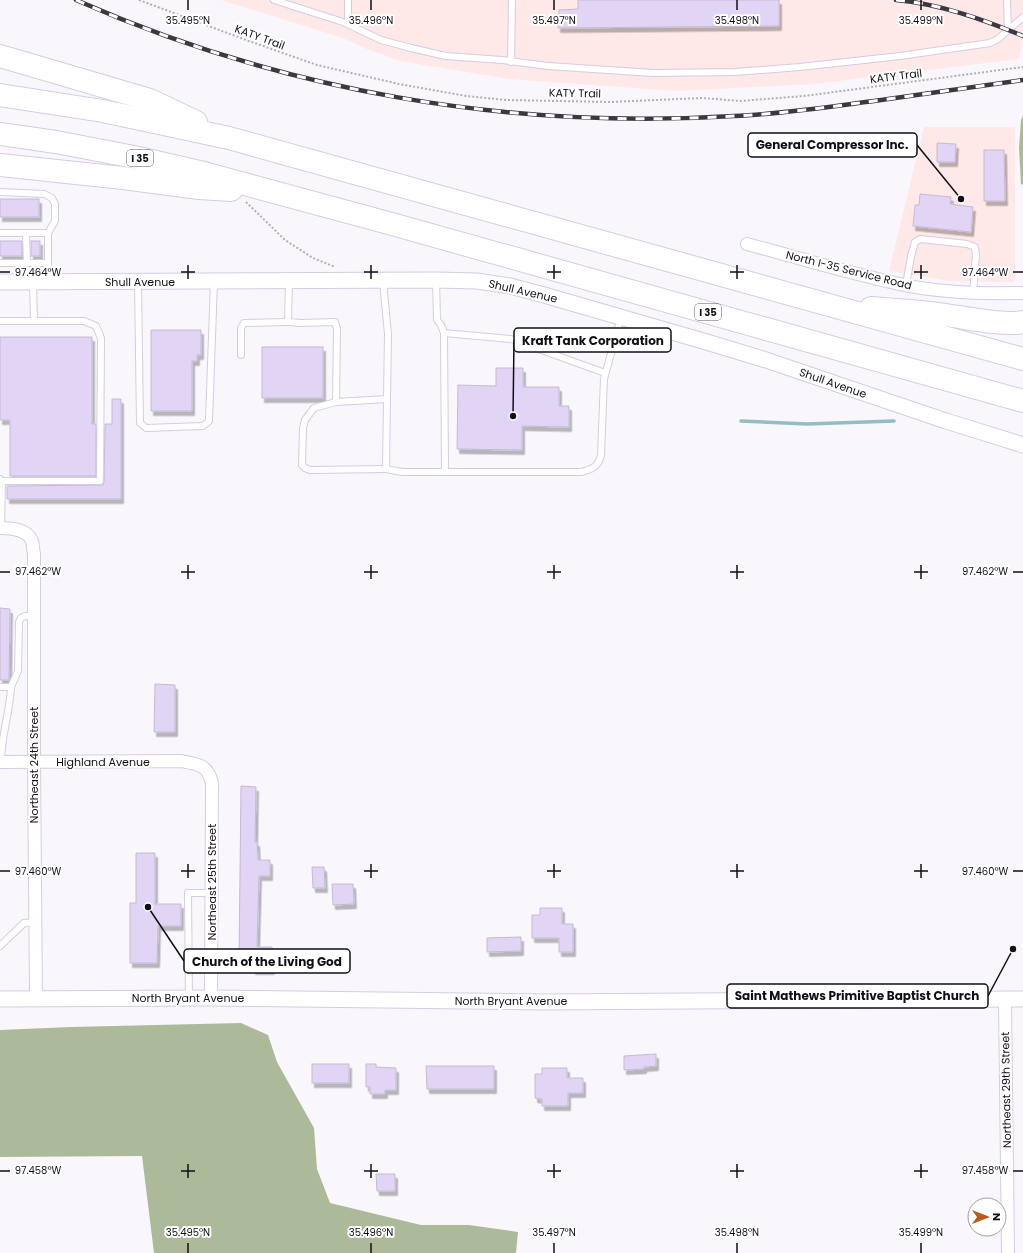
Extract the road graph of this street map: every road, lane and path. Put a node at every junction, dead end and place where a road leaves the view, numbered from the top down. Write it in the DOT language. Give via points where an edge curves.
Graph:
graph roads {
  1 [pos="139,0"];
  2 [pos="274,0"];
  3 [pos="348,0"];
  4 [pos="512,0"];
  5 [pos="1007,0"];
  6 [pos="1023,16"];
  7 [pos="348,24"];
  8 [pos="1008,30"];
  9 [pos="0,56"];
  10 [pos="511,62"];
  11 [pos="1023,67"];
  12 [pos="0,96"];
  13 [pos="0,134"];
  14 [pos="229,138"];
  15 [pos="0,165"];
  16 [pos="231,190"];
  17 [pos="0,192"];
  18 [pos="278,193"];
  19 [pos="0,233"];
  20 [pos="26,233"];
  21 [pos="48,233"];
  22 [pos="747,244"];
  23 [pos="0,263"];
  24 [pos="27,263"];
  25 [pos="48,263"];
  26 [pos="341,269"];
  27 [pos="383,280"];
  28 [pos="436,280"];
  29 [pos="214,281"];
  30 [pos="289,281"];
  31 [pos="0,282"];
  32 [pos="33,282"];
  33 [pos="48,282"];
  34 [pos="138,282"];
  35 [pos="906,285"];
  36 [pos="973,293"];
  37 [pos="1023,293"];
  38 [pos="822,304"];
  39 [pos="621,317"];
  40 [pos="0,321"];
  41 [pos="34,321"];
  42 [pos="288,322"];
  43 [pos="1023,322"];
  44 [pos="444,333"];
  45 [pos="241,355"];
  46 [pos="1023,360"];
  47 [pos="605,373"];
  48 [pos="387,399"];
  49 [pos="1023,401"];
  50 [pos="336,402"];
  51 [pos="1023,445"];
  52 [pos="386,470"];
  53 [pos="445,472"];
  54 [pos="1,480"];
  55 [pos="0,528"];
  56 [pos="33,616"];
  57 [pos="0,687"];
  58 [pos="11,687"];
  59 [pos="0,762"];
  60 [pos="34,762"];
  61 [pos="205,768"];
  62 [pos="212,893"];
  63 [pos="35,922"];
  64 [pos="0,946"];
  65 [pos="189,998"];
  66 [pos="211,998"];
  67 [pos="0,999"];
  68 [pos="36,999"];
  69 [pos="1005,999"];
  70 [pos="1023,999"];
  71 [pos="1008,1253"];
  1 -- 11 [label="path, KATY Trail" via="317,65 399,84 506,100 610,102 702,98 740,101 804,96"];
  2 -- 7 [label="lane"];
  3 -- 7 [label="lane"];
  4 -- 10 [label="lane"];
  5 -- 8 [label="lane"];
  6 -- 8 [label="lane"];
  7 -- 10 [label="lane" via="381,40 411,48 446,56"];
  8 -- 10 [label="lane" via="990,43 858,61 735,72 653,73"];
  9 -- 14 [label="highway" via="150,100"];
  12 -- 14 [label="highway" via="103,111"];
  13 -- 18 [label="highway, I 35" via="134,157"];
  14 -- 38 [label="highway"];
  15 -- 16 [label="highway"];
  16 -- 18 [label="highway"];
  16 -- 26 [label="path" via="290,243 313,258"];
  17 -- 21 [label="lane" via="44,194 52,198 55,204 55,221"];
  18 -- 49 [label="highway, I 35"];
  19 -- 20 [label="lane"];
  20 -- 21 [label="lane"];
  20 -- 24 [label="lane"];
  21 -- 25 [label="lane"];
  22 -- 35 [label="street, North I-35 Service Road" via="846,272"];
  23 -- 24 [label="lane"];
  24 -- 25 [label="lane"];
  25 -- 33 [label="lane"];
  27 -- 28 [label="street, Shull Avenue"];
  27 -- 30 [label="street, Shull Avenue"];
  27 -- 48 [label="lane" via="388,334"];
  28 -- 39 [label="street, Shull Avenue" via="477,281 510,286"];
  28 -- 44 [label="lane" via="437,320"];
  29 -- 30 [label="street, Shull Avenue"];
  29 -- 34 [label="street, Shull Avenue"];
  29 -- 34 [label="lane" via="209,421 203,426 146,428 140,423"];
  30 -- 42 [label="lane"];
  31 -- 32 [label="street, Shull Avenue"];
  32 -- 33 [label="street, Shull Avenue"];
  32 -- 41 [label="lane"];
  33 -- 34 [label="street, Shull Avenue"];
  35 -- 36 [label="street, North I-35 Service Road"];
  35 -- 36 [label="lane" via="911,256 916,242 920,239 967,244 975,247 976,255"];
  36 -- 37 [label="street, North I-35 Service Road"];
  38 -- 43 [label="highway" via="928,312 1004,323"];
  38 -- 46 [label="highway"];
  39 -- 47 [label="lane"];
  39 -- 51 [label="street, Shull Avenue" via="766,360"];
  40 -- 41 [label="lane"];
  41 -- 54 [label="lane" via="84,321 96,326 100,338 100,481"];
  42 -- 45 [label="lane" via="244,323 241,328"];
  42 -- 50 [label="lane" via="335,322"];
  44 -- 47 [label="lane" via="511,339"];
  44 -- 53 [label="lane"];
  47 -- 53 [label="lane" via="601,455 599,463 591,469 581,472"];
  48 -- 50 [label="lane"];
  48 -- 52 [label="lane"];
  50 -- 52 [label="lane" via="314,408 305,420 302,465 304,468"];
  52 -- 53 [label="lane"];
  54 -- 55 [label="lane"];
  55 -- 56 [label="street, Northeast 24th Street" via="16,529 32,541"];
  56 -- 58 [label="lane" via="25,616 19,622 18,671"];
  56 -- 60 [label="street, Northeast 24th Street"];
  57 -- 58 [label="lane"];
  58 -- 59 [label="lane"];
  59 -- 60 [label="street, Highland Avenue"];
  60 -- 61 [label="street, Highland Avenue" via="182,761"];
  60 -- 63 [label="street, Northeast 24th Street"];
  61 -- 62 [label="street, Northeast 25th Street" via="212,783"];
  62 -- 65 [label="lane" via="188,893"];
  62 -- 66 [label="street, Northeast 25th Street"];
  63 -- 64 [label="lane" via="24,922"];
  63 -- 68 [label="street, Northeast 24th Street"];
  65 -- 66 [label="street, North Bryant Avenue"];
  65 -- 68 [label="street, North Bryant Avenue"];
  66 -- 69 [label="street, North Bryant Avenue" via="544,1002"];
  67 -- 68 [label="street, North Bryant Avenue"];
  69 -- 70 [label="street, North Bryant Avenue"];
  69 -- 71 [label="street, Northeast 29th Street"];
}
